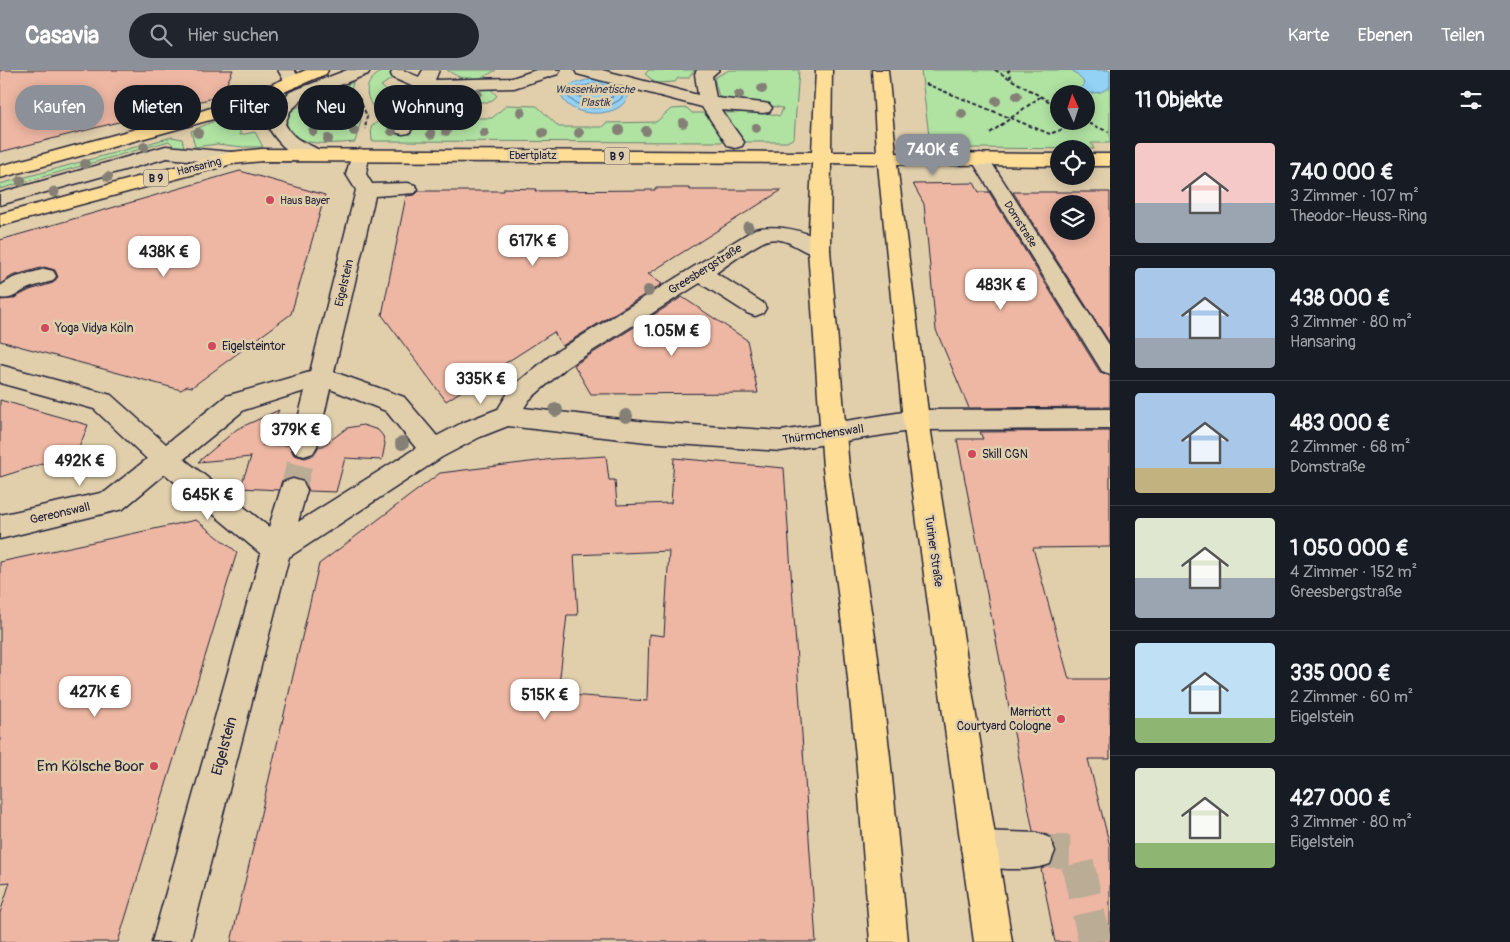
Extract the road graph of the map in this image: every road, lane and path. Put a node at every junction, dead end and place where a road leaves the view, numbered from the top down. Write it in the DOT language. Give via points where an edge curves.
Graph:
graph roads {
  1 [pos="320,70"];
  2 [pos="362,70"];
  3 [pos="552,70"];
  4 [pos="582,70"];
  5 [pos="710,70"];
  6 [pos="824,70"];
  7 [pos="880,70"];
  8 [pos="995,70"];
  9 [pos="1010,70"];
  10 [pos="404,72"];
  11 [pos="290,76"];
  12 [pos="428,77"];
  13 [pos="926,84"];
  14 [pos="1019,85"];
  15 [pos="1040,97"];
  16 [pos="708,103"];
  17 [pos="1050,103"];
  18 [pos="763,108"];
  19 [pos="364,109"];
  20 [pos="1011,118"];
  21 [pos="1095,126"];
  22 [pos="1110,133"];
  23 [pos="1050,134"];
  24 [pos="735,142"];
  25 [pos="314,154"];
  26 [pos="360,155"];
  27 [pos="822,157"];
  28 [pos="232,158"];
  29 [pos="887,158"];
  30 [pos="980,159"];
  31 [pos="1050,160"];
  32 [pos="1095,160"];
  33 [pos="1110,160"];
  34 [pos="0,172"];
  35 [pos="377,188"];
  36 [pos="408,189"];
  37 [pos="0,199"];
  38 [pos="0,220"];
  39 [pos="819,250"];
  40 [pos="699,272"];
  41 [pos="45,276"];
  42 [pos="6,292"];
  43 [pos="755,308"];
  44 [pos="1110,365"];
  45 [pos="0,374"];
  46 [pos="322,377"];
  47 [pos="507,416"];
  48 [pos="916,420"];
  49 [pos="1110,420"];
  50 [pos="834,433"];
  51 [pos="304,446"];
  52 [pos="433,450"];
  53 [pos="165,459"];
  54 [pos="293,490"];
  55 [pos="0,527"];
  56 [pos="277,550"];
  57 [pos="979,849"];
  58 [pos="1037,851"];
  59 [pos="171,942"];
  60 [pos="889,942"];
  61 [pos="993,942"];
  1 -- 11 [label="main road"];
  2 -- 25 [label="street, Ebertplatz" via="296,96 282,109 276,124 283,138 296,148"];
  3 -- 12 [label="street" via="514,83"];
  4 -- 16 [label="street"];
  5 -- 16 [label="street" via="703,74"];
  6 -- 27 [label="main road"];
  7 -- 29 [label="main road"];
  8 -- 14 [label="path"];
  9 -- 14 [label="path" via="1010,78"];
  10 -- 12 [label="street"];
  11 -- 34 [label="main road" via="238,105"];
  13 -- 20 [label="path"];
  14 -- 15 [label="path"];
  15 -- 17 [label="path"];
  15 -- 20 [label="path"];
  16 -- 18 [label="street"];
  16 -- 24 [label="street"];
  19 -- 26 [label="path" via="367,116"];
  20 -- 23 [label="path"];
  21 -- 22 [label="path"];
  25 -- 26 [label="main road, Ebertplatz / B 9"];
  25 -- 28 [label="main road, Hansaring / B 9"];
  26 -- 27 [label="main road, Ebertplatz / B 9"];
  26 -- 35 [label="street" via="356,174"];
  27 -- 29 [label="main road, B 9"];
  27 -- 39 [label="main road"];
  28 -- 37 [label="street" via="166,152"];
  28 -- 38 [label="main road, Hansaring / B 9"];
  29 -- 30 [label="main road"];
  29 -- 48 [label="main road, Turiner Straße"];
  30 -- 31 [label="main road"];
  30 -- 44 [label="street, Domstraße"];
  32 -- 33 [label="main road"];
  35 -- 36 [label="street"];
  35 -- 46 [label="street, Eigelstein"];
  39 -- 40 [label="street, Greesbergstraße" via="797,236 778,232 762,234"];
  39 -- 50 [label="main road"];
  40 -- 43 [label="street"];
  40 -- 47 [label="street, Greesbergstraße" via="559,361 520,394"];
  41 -- 42 [label="street" via="21,283"];
  45 -- 53 [label="street" via="102,402"];
  46 -- 51 [label="street, Eigelstein"];
  46 -- 52 [label="street" via="396,404"];
  46 -- 53 [label="street" via="236,403"];
  47 -- 50 [label="street, Thürmchenswall" via="648,432 782,441"];
  47 -- 52 [label="street"];
  48 -- 49 [label="street, Thürmchenswall"];
  48 -- 50 [label="street, Thürmchenswall"];
  48 -- 57 [label="main road, Turiner Straße"];
  50 -- 60 [label="main road" via="873,756"];
  52 -- 56 [label="street"];
  53 -- 55 [label="street, Gereonswall" via="113,501"];
  53 -- 56 [label="street"];
  54 -- 56 [label="street, Eigelstein"];
  56 -- 59 [label="street, Eigelstein"];
  57 -- 58 [label="street"];
  57 -- 61 [label="main road, Turiner Straße"];
}
